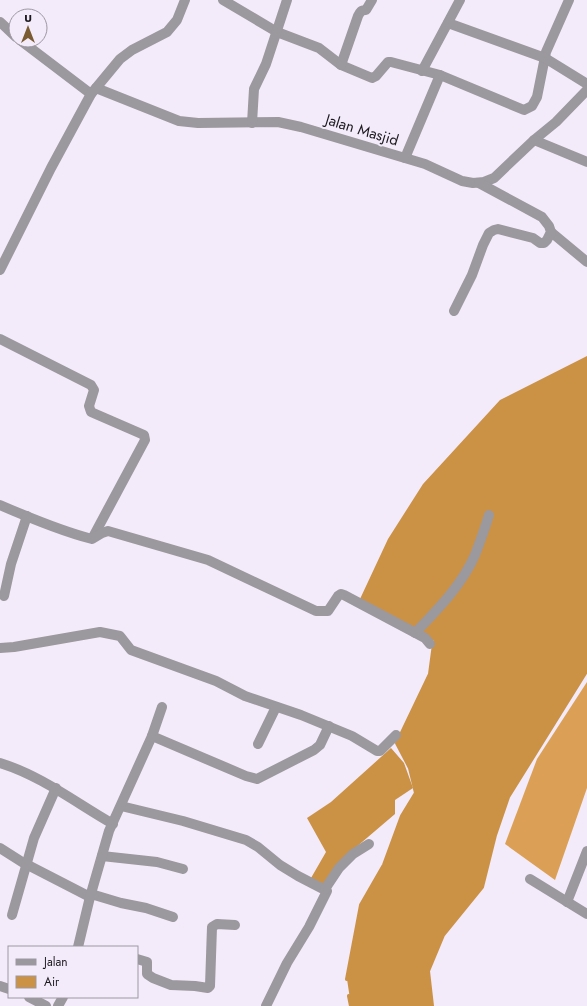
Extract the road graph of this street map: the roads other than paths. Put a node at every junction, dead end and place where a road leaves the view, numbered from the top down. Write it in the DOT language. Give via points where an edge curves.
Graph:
graph roads {
  1 [pos="185,0"];
  2 [pos="223,0"];
  3 [pos="287,0"];
  4 [pos="372,0"];
  5 [pos="460,0"];
  6 [pos="569,0"];
  7 [pos="0,22"];
  8 [pos="448,23"];
  9 [pos="8,30"];
  10 [pos="277,32"];
  11 [pos="31,48"];
  12 [pos="545,58"];
  13 [pos="341,64"];
  14 [pos="422,71"];
  15 [pos="440,75"];
  16 [pos="587,84"];
  17 [pos="587,90"];
  18 [pos="93,91"];
  19 [pos="252,123"];
  20 [pos="534,140"];
  21 [pos="405,158"];
  22 [pos="587,162"];
  23 [pos="480,183"];
  24 [pos="552,232"];
  25 [pos="587,262"];
  26 [pos="0,270"];
  27 [pos="454,311"];
  28 [pos="0,339"];
  29 [pos="0,505"];
  30 [pos="489,515"];
  31 [pos="27,516"];
  32 [pos="92,539"];
  33 [pos="4,596"];
  34 [pos="416,632"];
  35 [pos="430,644"];
  36 [pos="0,648"];
  37 [pos="162,707"];
  38 [pos="276,707"];
  39 [pos="329,726"];
  40 [pos="396,734"];
  41 [pos="152,736"];
  42 [pos="258,744"];
  43 [pos="0,763"];
  44 [pos="56,788"];
  45 [pos="121,806"];
  46 [pos="112,824"];
  47 [pos="369,844"];
  48 [pos="0,848"];
  49 [pos="587,851"];
  50 [pos="102,856"];
  51 [pos="26,864"];
  52 [pos="183,869"];
  53 [pos="530,879"];
  54 [pos="325,889"];
  55 [pos="91,895"];
  56 [pos="566,902"];
  57 [pos="587,914"];
  58 [pos="12,915"];
  59 [pos="173,917"];
  60 [pos="235,926"];
  61 [pos="78,946"];
  62 [pos="138,959"];
  63 [pos="32,998"];
  64 [pos="46,1006"];
  65 [pos="266,1006"];
  1 -- 18 [label="street" via="177,20 167,32 120,59"];
  2 -- 10 [label="street"];
  3 -- 10 [label="street"];
  4 -- 13 [label="street" via="366,10 358,16"];
  5 -- 8 [label="street"];
  6 -- 12 [label="street"];
  7 -- 9 [label="street"];
  8 -- 12 [label="street"];
  8 -- 14 [label="street"];
  10 -- 13 [label="street" via="319,48"];
  10 -- 19 [label="street" via="254,89"];
  11 -- 18 [label="street, Jalan Masjid"];
  12 -- 15 [label="street" via="537,97 532,106 524,110"];
  12 -- 16 [label="street"];
  13 -- 14 [label="street" via="372,78 388,62"];
  14 -- 15 [label="street"];
  15 -- 21 [label="street"];
  17 -- 20 [label="street" via="556,122"];
  18 -- 19 [label="street, Jalan Masjid" via="179,121 198,124"];
  18 -- 26 [label="street"];
  19 -- 21 [label="street, Jalan Masjid" via="278,122 301,127"];
  20 -- 22 [label="street"];
  20 -- 23 [label="street" via="494,178"];
  21 -- 23 [label="street, Jalan Masjid" via="462,181"];
  23 -- 24 [label="street" via="542,217"];
  24 -- 25 [label="street"];
  24 -- 27 [label="street" via="544,243 498,229 489,233"];
  28 -- 32 [label="street" via="91,386 94,390 89,406 91,412 145,437"];
  29 -- 31 [label="street"];
  30 -- 34 [label="street" via="474,556 459,582"];
  31 -- 32 [label="street"];
  31 -- 33 [label="street" via="11,564"];
  32 -- 34 [label="street" via="108,531 208,560 316,611 328,611 341,594"];
  34 -- 35 [label="street"];
  36 -- 38 [label="street" via="100,632 111,634 120,636 131,650 216,680 245,696"];
  37 -- 41 [label="street"];
  38 -- 39 [label="street"];
  38 -- 42 [label="street"];
  39 -- 40 [label="street" via="379,752"];
  39 -- 41 [label="street" via="320,745 314,750 257,779"];
  41 -- 45 [label="street"];
  43 -- 44 [label="street"];
  44 -- 46 [label="street"];
  44 -- 51 [label="street" via="34,838"];
  45 -- 46 [label="street"];
  45 -- 54 [label="street" via="246,840 298,876"];
  46 -- 50 [label="street"];
  47 -- 54 [label="street" via="339,868"];
  48 -- 51 [label="street"];
  49 -- 56 [label="street"];
  50 -- 52 [label="street" via="146,860"];
  50 -- 55 [label="street"];
  51 -- 55 [label="street"];
  51 -- 58 [label="street"];
  53 -- 56 [label="street"];
  54 -- 65 [label="street" via="326,894 309,928 287,963"];
  55 -- 59 [label="street"];
  55 -- 61 [label="street"];
  56 -- 57 [label="street"];
  60 -- 62 [label="street" via="217,924 212,927 208,988 172,985 159,980 146,974 145,960"];
  63 -- 64 [label="street"];
}
